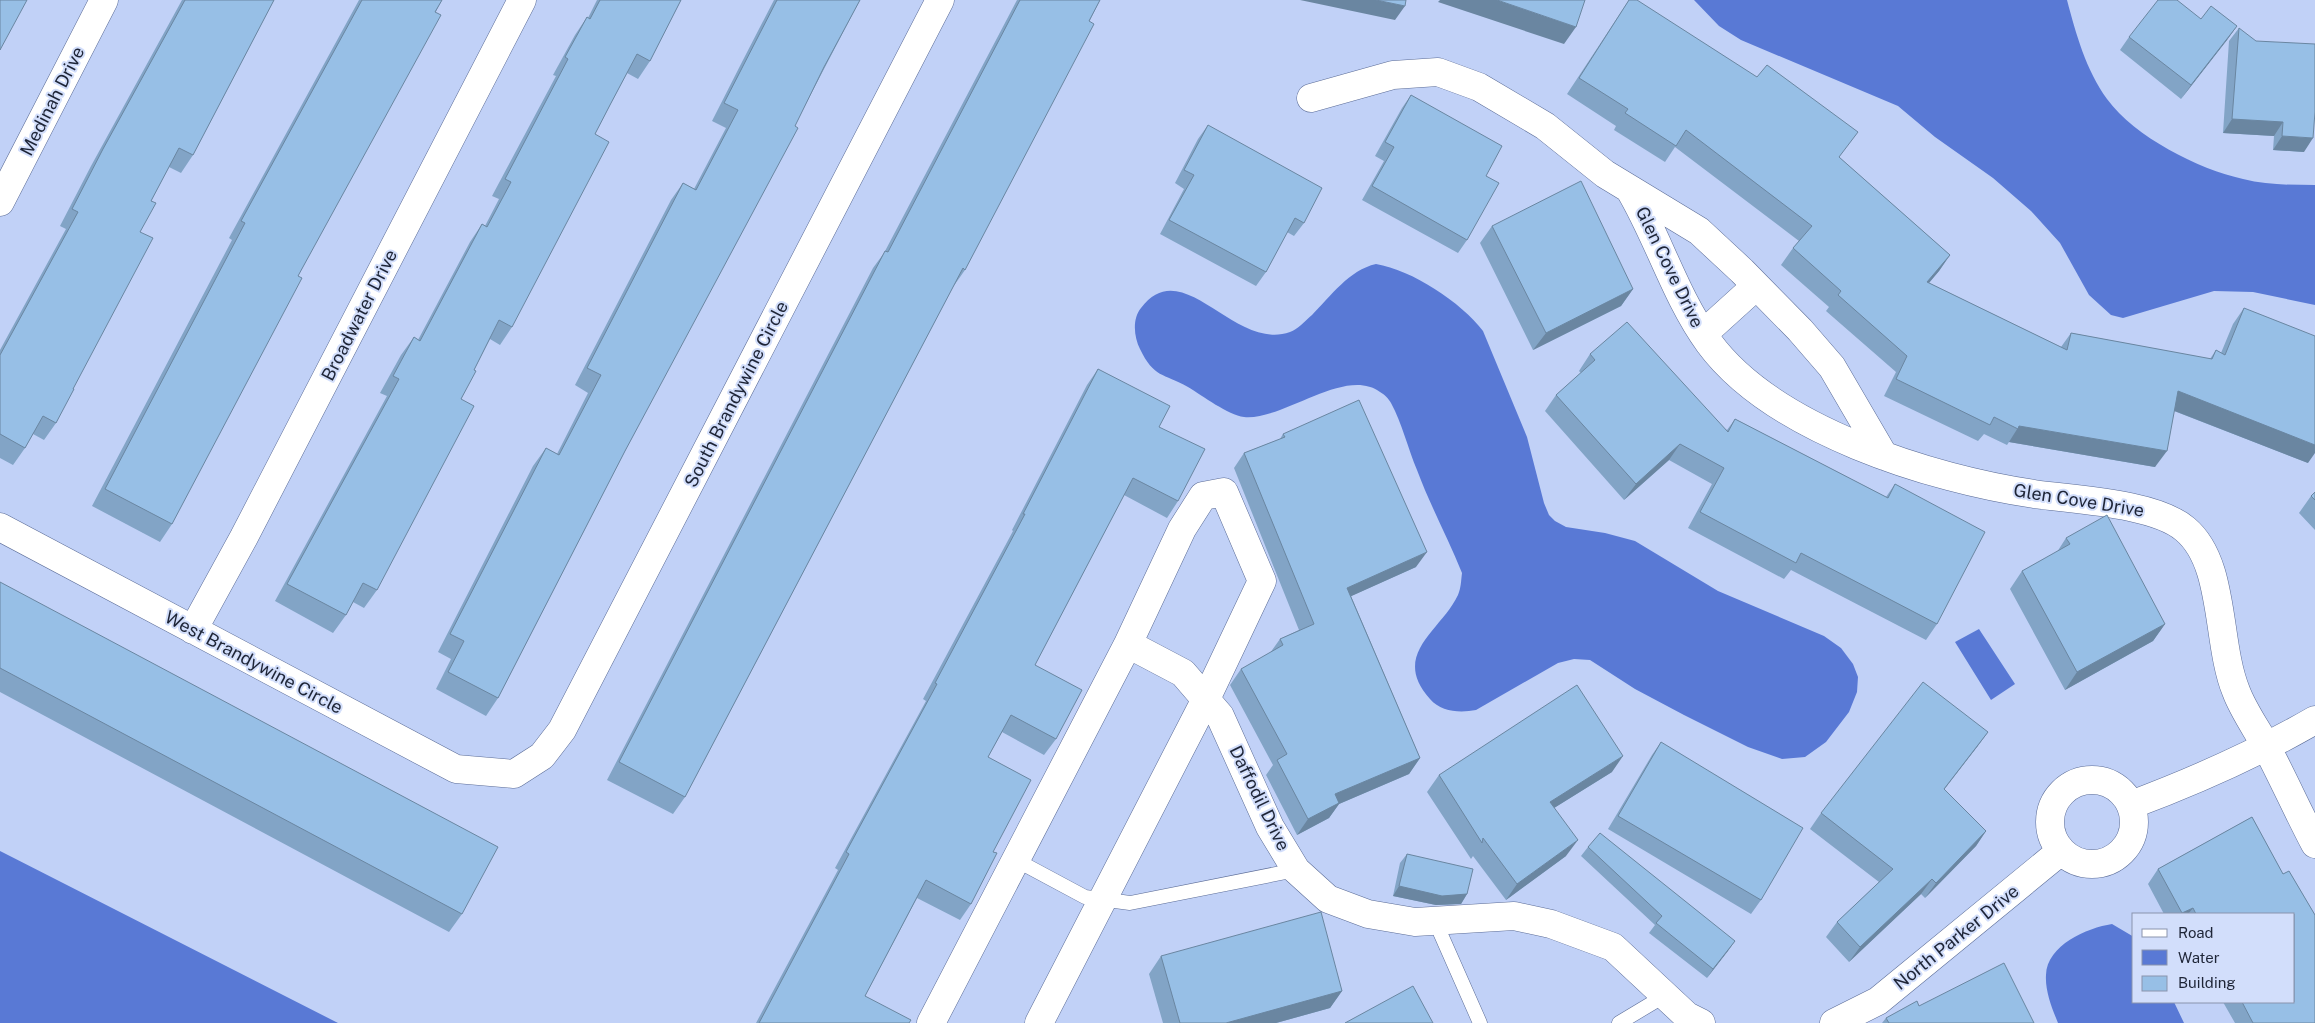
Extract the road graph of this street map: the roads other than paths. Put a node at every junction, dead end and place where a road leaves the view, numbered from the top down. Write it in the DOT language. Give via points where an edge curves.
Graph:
graph roads {
  1 [pos="104,0"];
  2 [pos="522,0"];
  3 [pos="940,0"];
  4 [pos="1312,98"];
  5 [pos="1630,190"];
  6 [pos="0,202"];
  7 [pos="1756,286"];
  8 [pos="1703,334"];
  9 [pos="1884,456"];
  10 [pos="0,527"];
  11 [pos="193,630"];
  12 [pos="1128,644"];
  13 [pos="1206,699"];
  14 [pos="2315,720"];
  15 [pos="2267,748"];
  16 [pos="514,774"];
  17 [pos="2131,805"];
  18 [pos="2315,844"];
  19 [pos="2061,851"];
  20 [pos="1016,860"];
  21 [pos="1296,870"];
  22 [pos="1103,900"];
  23 [pos="1435,921"];
  24 [pos="1664,996"];
  25 [pos="1844,1021"];
  26 [pos="931,1023"];
  27 [pos="1039,1023"];
  28 [pos="1480,1023"];
  29 [pos="1619,1023"];
  30 [pos="1701,1023"];
  1 -- 6 [label="street, Medinah Drive"];
  2 -- 11 [label="street, Broadwater Drive"];
  3 -- 16 [label="street, South Brandywine Circle" via="562,730 542,756"];
  4 -- 5 [label="street, Glen Cove Drive" via="1393,75 1438,72 1479,87 1545,126"];
  5 -- 7 [label="street, Glen Cove Drive" via="1699,230"];
  5 -- 8 [label="street, Glen Cove Drive" via="1647,218 1667,267"];
  7 -- 8 [label="street"];
  7 -- 9 [label="street, Glen Cove Drive" via="1832,368"];
  8 -- 9 [label="street, Glen Cove Drive" via="1734,371 1765,396 1822,431"];
  9 -- 15 [label="street, Glen Cove Drive" via="2016,491 2149,510 2185,528 2201,545 2211,567 2224,648 2236,691"];
  10 -- 11 [label="street, West Brandywine Circle"];
  11 -- 16 [label="street, West Brandywine Circle" via="456,769"];
  12 -- 13 [label="street, Daffodil Drive" via="1184,673"];
  12 -- 13 [label="street" via="1182,529 1203,496 1224,492 1262,580"];
  12 -- 20 [label="street"];
  13 -- 21 [label="street, Daffodil Drive" via="1220,716 1270,827"];
  13 -- 22 [label="street"];
  14 -- 15 [label="street"];
  15 -- 17 [label="street"];
  15 -- 18 [label="street, Glen Cove Drive"];
  17 -- 19 [label="street" via="2135,817 2134,831 2121,853 2110,861 2084,864"];
  17 -- 19 [label="street" via="2111,784 2097,780 2082,781 2068,787 2058,797 2050,825 2053,839"];
  19 -- 25 [label="street, North Parker Drive" via="1878,1001"];
  20 -- 22 [label="lane" via="1085,897"];
  20 -- 26 [label="street"];
  21 -- 22 [label="lane" via="1130,903"];
  21 -- 23 [label="street, Daffodil Drive" via="1328,899 1368,914 1415,922"];
  22 -- 27 [label="street"];
  23 -- 24 [label="street, Daffodil Drive" via="1514,916 1551,924 1614,947"];
  23 -- 28 [label="lane"];
  24 -- 29 [label="lane"];
  24 -- 30 [label="street, Daffodil Drive" via="1687,1016"];
}
